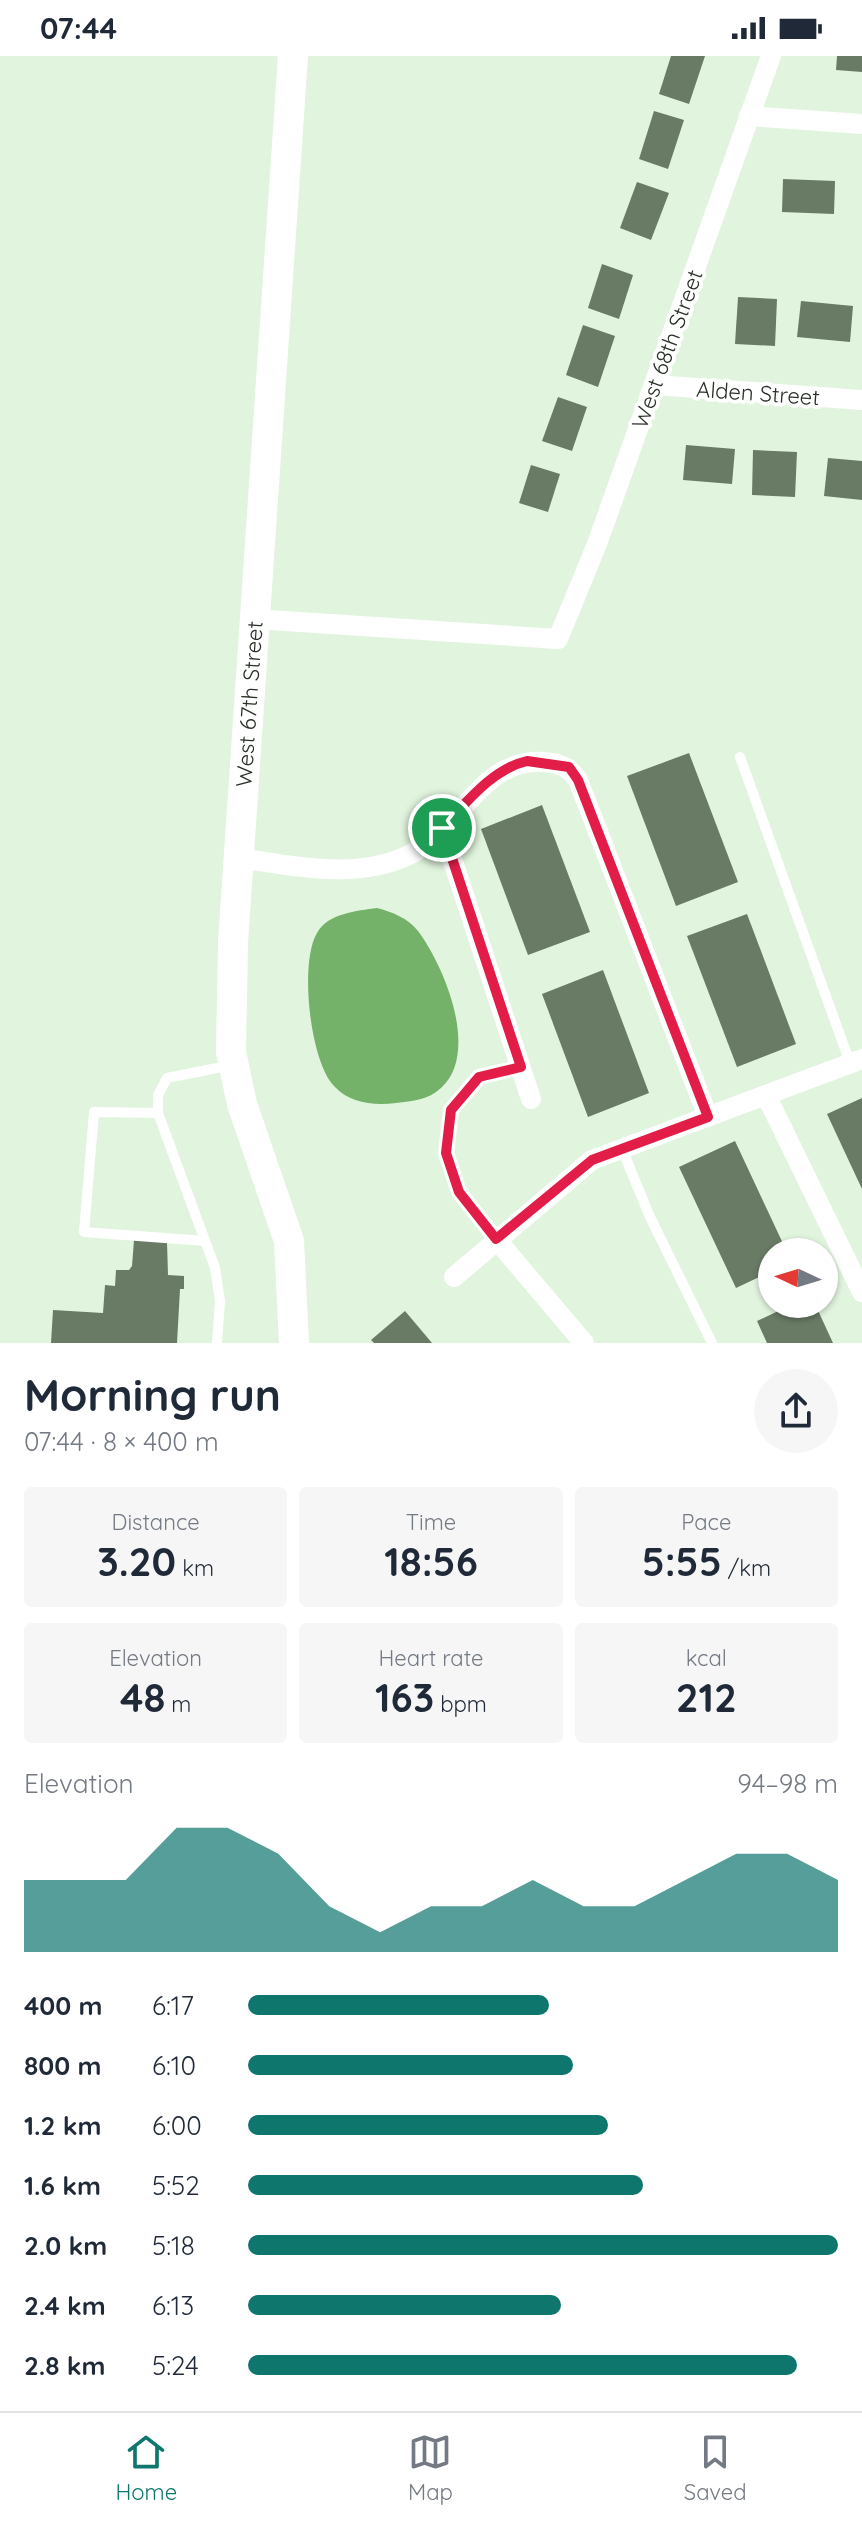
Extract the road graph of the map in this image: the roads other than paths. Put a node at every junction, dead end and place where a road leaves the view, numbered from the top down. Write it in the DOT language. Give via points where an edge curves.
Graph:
graph roads {
  1 [pos="293,56"];
  2 [pos="771,56"];
  3 [pos="749,116"];
  4 [pos="862,124"];
  5 [pos="655,385"];
  6 [pos="862,400"];
  7 [pos="254,619"];
  8 [pos="740,757"];
  9 [pos="442,828"];
  10 [pos="239,858"];
  11 [pos="856,1061"];
  12 [pos="234,1065"];
  13 [pos="521,1067"];
  14 [pos="766,1095"];
  15 [pos="531,1099"];
  16 [pos="158,1113"];
  17 [pos="708,1117"];
  18 [pos="622,1149"];
  19 [pos="496,1239"];
  20 [pos="205,1241"];
  21 [pos="454,1277"];
  22 [pos="862,1292"];
  23 [pos="217,1343"];
  24 [pos="294,1343"];
  25 [pos="584,1343"];
  26 [pos="712,1343"];
  1 -- 7 [label="street, West 67th Street"];
  2 -- 3 [label="street, West 68th Street"];
  3 -- 4 [label="street"];
  3 -- 5 [label="street, West 68th Street"];
  5 -- 6 [label="street, Alden Street"];
  5 -- 7 [label="street, West 68th Street" via="558,639"];
  7 -- 10 [label="street, West 67th Street"];
  8 -- 11 [label="lane"];
  9 -- 10 [label="street" via="408,856 360,869"];
  9 -- 13 [label="street"];
  9 -- 17 [label="street" via="510,765 548,762 569,767"];
  10 -- 12 [label="street, West 67th Street"];
  11 -- 14 [label="street"];
  12 -- 16 [label="lane" via="167,1078 158,1095"];
  12 -- 24 [label="street, West 67th Street" via="289,1241"];
  13 -- 15 [label="street"];
  13 -- 19 [label="lane" via="479,1077 451,1110 446,1153 459,1192"];
  14 -- 17 [label="street"];
  14 -- 22 [label="street"];
  16 -- 20 [label="lane"];
  16 -- 20 [label="lane" via="94,1112 84,1232"];
  17 -- 18 [label="street"];
  18 -- 19 [label="street" via="582,1167"];
  18 -- 26 [label="lane"];
  19 -- 21 [label="street"];
  19 -- 25 [label="street"];
  20 -- 23 [label="lane" via="220,1301"];
}
